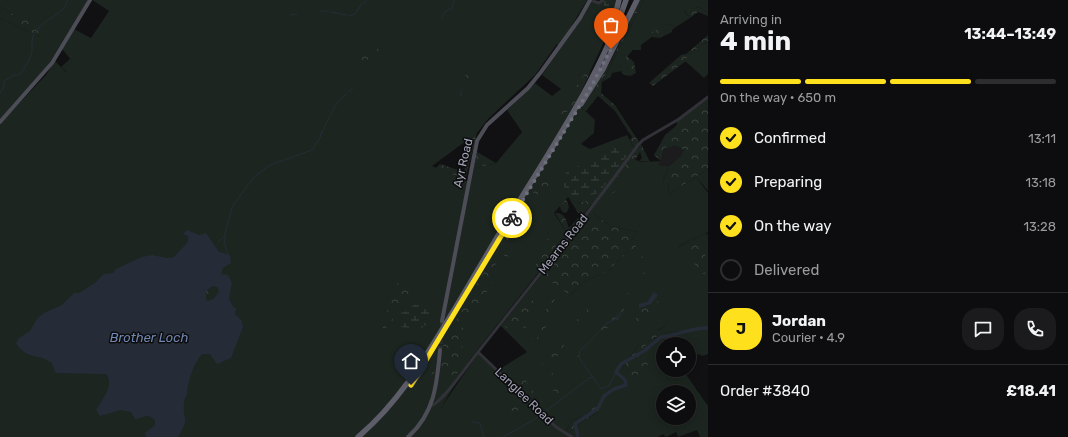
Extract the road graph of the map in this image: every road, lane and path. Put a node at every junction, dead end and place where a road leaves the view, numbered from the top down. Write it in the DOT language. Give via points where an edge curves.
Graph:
graph roads {
  1 [pos="90,0"];
  2 [pos="590,0"];
  3 [pos="603,0"];
  4 [pos="619,0"];
  5 [pos="626,0"];
  6 [pos="629,0"];
  7 [pos="638,0"];
  8 [pos="590,82"];
  9 [pos="708,97"];
  10 [pos="581,104"];
  11 [pos="0,122"];
  12 [pos="442,321"];
  13 [pos="440,350"];
  14 [pos="478,352"];
  15 [pos="431,406"];
  16 [pos="358,437"];
  17 [pos="364,437"];
  18 [pos="408,437"];
  19 [pos="572,437"];
  1 -- 11 [label="main road" via="52,63"];
  2 -- 3 [label="street" via="599,3"];
  2 -- 12 [label="main road, Ayr Road" via="577,24 542,72 487,125 477,141"];
  4 -- 8 [label="highway" via="607,42"];
  5 -- 8 [label="highway" via="613,35"];
  6 -- 10 [label="highway" via="611,49"];
  7 -- 10 [label="highway" via="601,73"];
  8 -- 16 [label="highway" via="416,373 387,410"];
  9 -- 14 [label="street, Mearns Road" via="638,145"];
  10 -- 17 [label="highway" via="418,376 390,412"];
  13 -- 15 [label="main road"];
  14 -- 15 [label="street, Mearns Road" via="453,384"];
  14 -- 19 [label="street, Langlee Road" via="556,427"];
  15 -- 18 [label="main road" via="422,422"];
}
